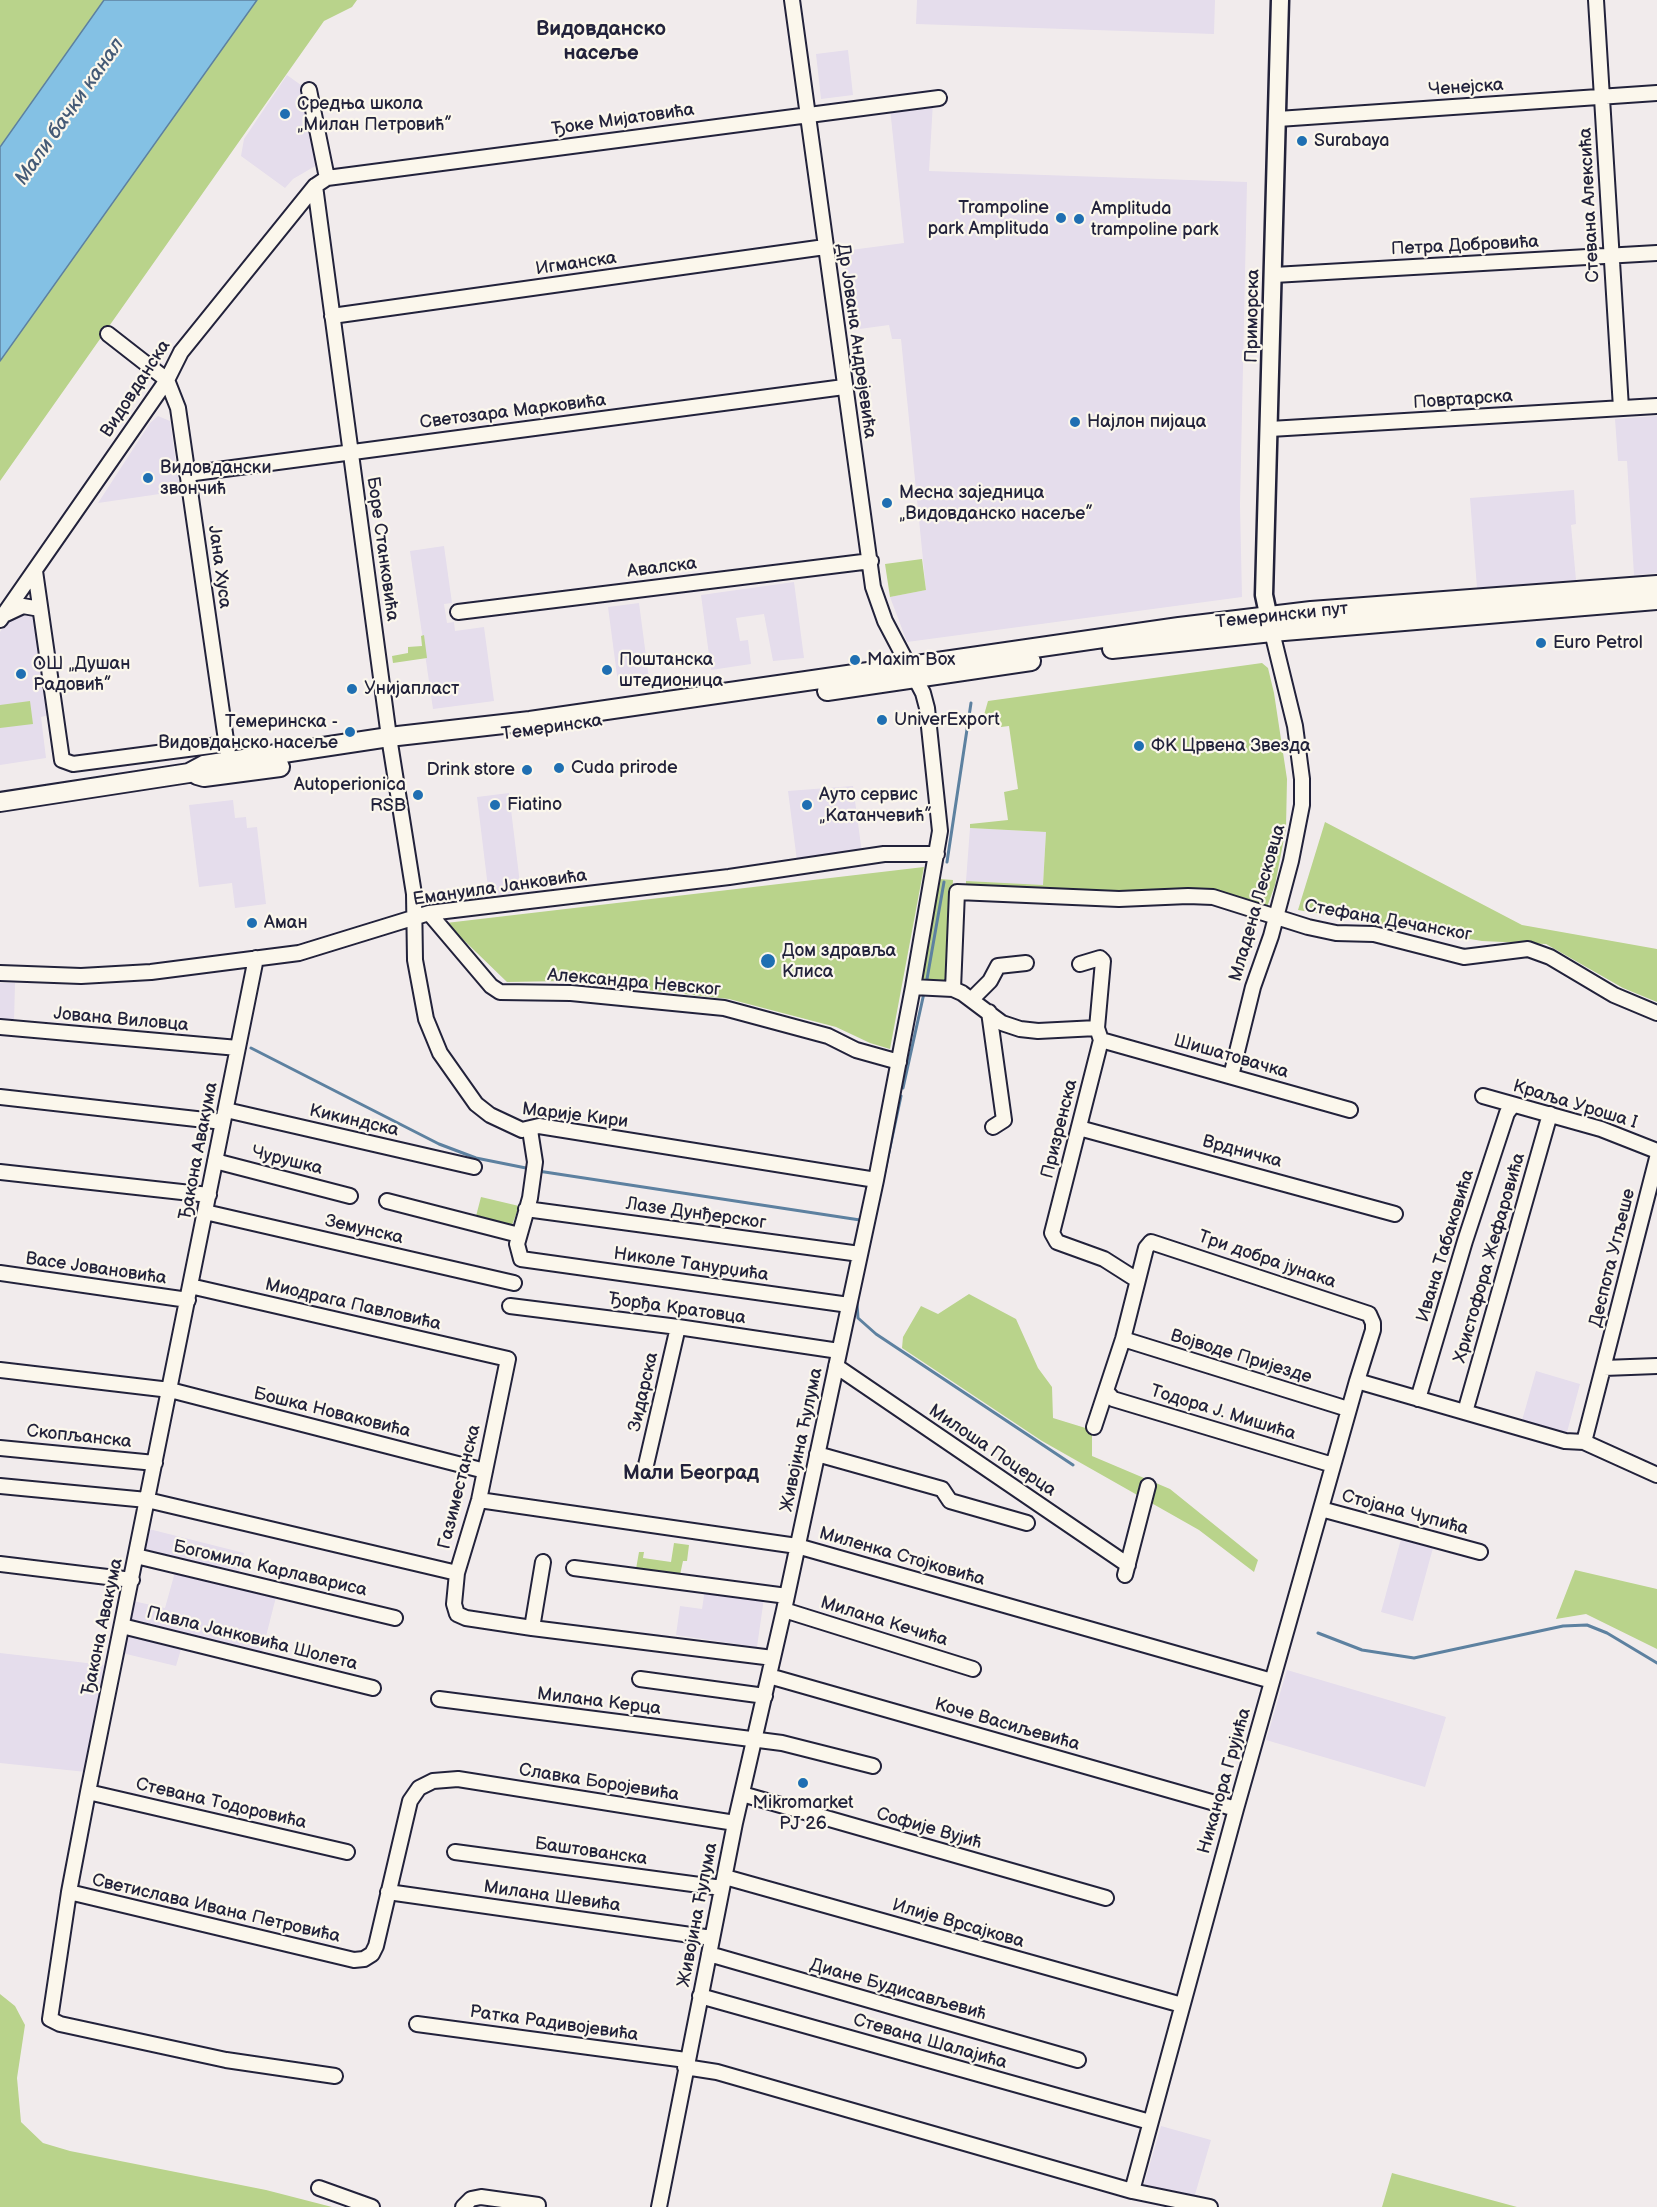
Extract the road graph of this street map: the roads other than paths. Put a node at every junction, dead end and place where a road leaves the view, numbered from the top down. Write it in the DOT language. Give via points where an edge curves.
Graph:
graph roads {
  1 [pos="792,0"];
  2 [pos="1281,0"];
  3 [pos="1596,0"];
  4 [pos="309,90"];
  5 [pos="1657,93"];
  6 [pos="1601,97"];
  7 [pos="939,98"];
  8 [pos="807,113"];
  9 [pos="1278,119"];
  10 [pos="321,182"];
  11 [pos="825,247"];
  12 [pos="1657,253"];
  13 [pos="1611,256"];
  14 [pos="1274,275"];
  15 [pos="332,316"];
  16 [pos="108,334"];
  17 [pos="167,380"];
  18 [pos="844,387"];
  19 [pos="1657,406"];
  20 [pos="1621,408"];
  21 [pos="1270,429"];
  22 [pos="350,451"];
  23 [pos="187,474"];
  24 [pos="870,561"];
  25 [pos="35,571"];
  26 [pos="1657,585"];
  27 [pos="1657,600"];
  28 [pos="40,609"];
  29 [pos="458,612"];
  30 [pos="2,618"];
  31 [pos="1270,624"];
  32 [pos="911,672"];
  33 [pos="390,743"];
  34 [pos="228,753"];
  35 [pos="189,773"];
  36 [pos="0,802"];
  37 [pos="937,854"];
  38 [pos="429,913"];
  39 [pos="1276,916"];
  40 [pos="414,917"];
  41 [pos="256,958"];
  42 [pos="1026,963"];
  43 [pos="1080,963"];
  44 [pos="0,973"];
  45 [pos="913,987"];
  46 [pos="953,989"];
  47 [pos="972,999"];
  48 [pos="989,1011"];
  49 [pos="1657,1013"];
  50 [pos="0,1027"];
  51 [pos="1099,1034"];
  52 [pos="238,1048"];
  53 [pos="899,1062"];
  54 [pos="1231,1076"];
  55 [pos="1483,1096"];
  56 [pos="0,1097"];
  57 [pos="1513,1105"];
  58 [pos="1350,1110"];
  59 [pos="1550,1114"];
  60 [pos="225,1116"];
  61 [pos="993,1127"];
  62 [pos="1079,1128"];
  63 [pos="530,1130"];
  64 [pos="1657,1151"];
  65 [pos="1657,1158"];
  66 [pos="215,1161"];
  67 [pos="474,1167"];
  68 [pos="0,1172"];
  69 [pos="876,1180"];
  70 [pos="209,1195"];
  71 [pos="350,1196"];
  72 [pos="387,1201"];
  73 [pos="526,1209"];
  74 [pos="205,1212"];
  75 [pos="1395,1214"];
  76 [pos="519,1235"];
  77 [pos="860,1254"];
  78 [pos="0,1274"];
  79 [pos="1137,1280"];
  80 [pos="514,1283"];
  81 [pos="190,1286"];
  82 [pos="188,1300"];
  83 [pos="849,1305"];
  84 [pos="510,1306"];
  85 [pos="1364,1312"];
  86 [pos="678,1327"];
  87 [pos="1123,1339"];
  88 [pos="839,1350"];
  89 [pos="508,1359"];
  90 [pos="836,1366"];
  91 [pos="1657,1366"];
  92 [pos="1604,1368"];
  93 [pos="0,1370"];
  94 [pos="1358,1382"];
  95 [pos="170,1390"];
  96 [pos="1106,1391"];
  97 [pos="1418,1399"];
  98 [pos="1348,1409"];
  99 [pos="1465,1412"];
  100 [pos="1094,1426"];
  101 [pos="1584,1442"];
  102 [pos="0,1448"];
  103 [pos="817,1454"];
  104 [pos="155,1463"];
  105 [pos="646,1465"];
  106 [pos="1333,1465"];
  107 [pos="485,1471"];
  108 [pos="1657,1474"];
  109 [pos="0,1486"];
  110 [pos="1148,1486"];
  111 [pos="147,1500"];
  112 [pos="479,1500"];
  113 [pos="1321,1509"];
  114 [pos="1027,1524"];
  115 [pos="797,1546"];
  116 [pos="1480,1552"];
  117 [pos="136,1556"];
  118 [pos="543,1562"];
  119 [pos="0,1564"];
  120 [pos="574,1568"];
  121 [pos="457,1573"];
  122 [pos="132,1580"];
  123 [pos="786,1603"];
  124 [pos="395,1618"];
  125 [pos="122,1626"];
  126 [pos="532,1628"];
  127 [pos="773,1658"];
  128 [pos="973,1669"];
  129 [pos="769,1676"];
  130 [pos="640,1679"];
  131 [pos="1272,1681"];
  132 [pos="373,1688"];
  133 [pos="765,1696"];
  134 [pos="439,1699"];
  135 [pos="755,1740"];
  136 [pos="873,1766"];
  137 [pos="88,1792"];
  138 [pos="742,1794"];
  139 [pos="1236,1809"];
  140 [pos="735,1823"];
  141 [pos="347,1852"];
  142 [pos="455,1852"];
  143 [pos="723,1882"];
  144 [pos="388,1892"];
  145 [pos="69,1893"];
  146 [pos="1106,1898"];
  147 [pos="712,1938"];
  148 [pos="709,1954"];
  149 [pos="700,1996"];
  150 [pos="1182,2005"];
  151 [pos="417,2024"];
  152 [pos="1078,2060"];
  153 [pos="685,2064"];
  154 [pos="335,2076"];
  155 [pos="1150,2122"];
  156 [pos="319,2188"];
  157 [pos="1132,2191"];
  158 [pos="538,2205"];
  159 [pos="372,2207"];
  160 [pos="463,2207"];
  161 [pos="659,2207"];
  162 [pos="1210,2207"];
  1 -- 8 [label="street, Др Јована Андрејевића"];
  2 -- 9 [label="street, Приморска"];
  3 -- 6 [label="street, Стевана Алексића"];
  4 -- 10 [label="street, Боре Станковића"];
  5 -- 6 [label="street, Ченејска"];
  6 -- 9 [label="street, Ченејска"];
  6 -- 13 [label="street, Стевана Алексића"];
  7 -- 8 [label="street, Ђоке Мијатовића"];
  8 -- 10 [label="street, Ђоке Мијатовића"];
  8 -- 11 [label="street, Др Јована Андрејевића"];
  9 -- 14 [label="street, Приморска"];
  10 -- 15 [label="street, Боре Станковића"];
  10 -- 17 [label="street, Видовданска" via="181,352"];
  11 -- 15 [label="street, Игманска"];
  11 -- 18 [label="street, Др Јована Андрејевића"];
  12 -- 13 [label="street, Петра Добровића"];
  13 -- 14 [label="street, Петра Добровића"];
  13 -- 20 [label="street, Стевана Алексића"];
  14 -- 21 [label="street, Приморска"];
  15 -- 22 [label="street, Боре Станковића"];
  16 -- 17 [label="street"];
  17 -- 23 [label="street, Јана Хуса" via="178,408"];
  17 -- 25 [label="street, Видовданска"];
  18 -- 22 [label="street, Светозара Марковића"];
  18 -- 24 [label="street, Др Јована Андрејевића"];
  19 -- 20 [label="street, Повртарска"];
  20 -- 21 [label="street, Повртарска"];
  21 -- 31 [label="street, Приморска" via="1264,595"];
  22 -- 23 [label="street, Светозара Марковића"];
  22 -- 33 [label="street, Боре Станковића"];
  23 -- 34 [label="street, Јана Хуса"];
  24 -- 29 [label="street, Авалска"];
  24 -- 32 [label="street, Др Јована Андрејевића" via="879,606"];
  25 -- 28 [label="street"];
  25 -- 30 [label="street, Видовданска"];
  26 -- 31 [label="main road, Темерински пут"];
  27 -- 31 [label="main road, Темерински пут"];
  28 -- 30 [label="street" via="23,606"];
  28 -- 34 [label="street" via="62,760 73,764"];
  31 -- 32 [label="main road, Темерински пут"];
  31 -- 39 [label="street, Младена Лесковца" via="1294,726 1302,780 1299,828"];
  32 -- 33 [label="main road, Темеринска"];
  32 -- 37 [label="street, Живојина Ћулума" via="923,693 930,722 940,831"];
  33 -- 34 [label="main road, Темеринска"];
  33 -- 35 [label="main road, Темеринска" via="228,774 204,777"];
  33 -- 40 [label="street, Боре Станковића" via="414,894"];
  34 -- 35 [label="main road, Темеринска"];
  35 -- 36 [label="main road, Темеринска"];
  37 -- 38 [label="street, Емануила Јанковића" via="884,854"];
  37 -- 45 [label="street, Живојина Ћулума"];
  38 -- 40 [label="street, Емануила Јанковића"];
  38 -- 53 [label="street, Александра Невског" via="500,992 571,993 724,1008 828,1036 856,1050"];
  39 -- 46 [label="street, Стефана Дечанског" via="1213,897 1119,899 957,892"];
  39 -- 49 [label="street, Стефана Дечанског" via="1308,927 1336,933 1374,934 1464,957 1528,949"];
  39 -- 54 [label="street, Младена Лесковца" via="1244,1018"];
  40 -- 41 [label="street, Емануила Јанковића" via="299,953"];
  40 -- 63 [label="street, Марије Кири" via="421,996 440,1053 482,1110 508,1125"];
  41 -- 44 [label="street, Емануила Јанковића" via="151,972 81,976"];
  41 -- 52 [label="street, Ђакона Авакума"];
  42 -- 47 [label="street" via="998,966"];
  43 -- 51 [label="street, Призренска" via="1100,957 1103,961"];
  45 -- 46 [label="street"];
  45 -- 53 [label="street, Живојина Ћулума"];
  46 -- 47 [label="street, Шишатовачка"];
  47 -- 48 [label="street, Шишатовачка"];
  48 -- 51 [label="street, Шишатовачка" via="1002,1023 1029,1031"];
  48 -- 61 [label="street" via="1004,1120"];
  50 -- 52 [label="street, Јована Виловца"];
  51 -- 54 [label="street, Шишатовачка"];
  51 -- 62 [label="street, Призренска"];
  52 -- 60 [label="street, Ђакона Авакума"];
  53 -- 69 [label="street, Живојина Ћулума"];
  54 -- 58 [label="street, Шишатовачка"];
  55 -- 57 [label="street, Краља Уроша I"];
  56 -- 60 [label="street, Кикиндска"];
  57 -- 59 [label="street, Краља Уроша I"];
  57 -- 97 [label="street, Ивана Табаковића" via="1507,1113"];
  59 -- 64 [label="street, Краља Уроша I"];
  59 -- 99 [label="street, Христофора Жефаровића"];
  60 -- 66 [label="street, Ђакона Авакума"];
  60 -- 67 [label="street, Кикиндска"];
  62 -- 75 [label="street, Врдничка"];
  62 -- 79 [label="street, Призренска" via="1053,1238 1104,1259"];
  63 -- 69 [label="street, Марије Кири" via="539,1126"];
  63 -- 73 [label="street" via="535,1161"];
  65 -- 92 [label="street, Деспота Угљеше"];
  66 -- 70 [label="street, Ђакона Авакума"];
  66 -- 71 [label="street, Чурушка"];
  68 -- 70 [label="street"];
  69 -- 77 [label="street, Живојина Ћулума"];
  70 -- 74 [label="street, Ђакона Авакума"];
  72 -- 76 [label="street"];
  73 -- 76 [label="street"];
  73 -- 77 [label="street, Лазе Дунђерског"];
  74 -- 80 [label="street, Земунска"];
  74 -- 81 [label="street, Ђакона Авакума"];
  76 -- 83 [label="street, Николе Танурџића" via="519,1256 528,1261"];
  77 -- 83 [label="street, Живојина Ћулума"];
  78 -- 82 [label="street, Васе Јовановића"];
  79 -- 85 [label="street, Три добра јунака" via="1151,1242"];
  79 -- 87 [label="street"];
  81 -- 82 [label="street, Ђакона Авакума"];
  81 -- 89 [label="street, Миодрага Павловића"];
  82 -- 95 [label="street, Ђакона Авакума"];
  83 -- 88 [label="street, Живојина Ћулума"];
  84 -- 86 [label="street, Ђорђа Кратовца"];
  85 -- 94 [label="street, Никанора Грујића" via="1371,1318 1373,1330"];
  86 -- 88 [label="street, Ђорђа Кратовца"];
  86 -- 105 [label="street, Зидарска"];
  87 -- 96 [label="street"];
  87 -- 98 [label="street, Војводе Пријезде"];
  88 -- 90 [label="street, Живојина Ћулума"];
  89 -- 107 [label="street, Газиместанска"];
  90 -- 103 [label="street, Живојина Ћулума"];
  90 -- 110 [label="street, Милоша Поцерца" via="1127,1570"];
  91 -- 92 [label="street"];
  92 -- 101 [label="street, Деспота Угљеше"];
  93 -- 95 [label="street, Бошка Новаковића"];
  94 -- 97 [label="street"];
  94 -- 98 [label="street, Никанора Грујића"];
  95 -- 104 [label="street, Ђакона Авакума"];
  95 -- 107 [label="street, Бошка Новаковића"];
  96 -- 100 [label="street"];
  96 -- 106 [label="street, Тодора Ј. Мишића" via="1113,1399"];
  97 -- 99 [label="street"];
  98 -- 106 [label="street, Никанора Грујића"];
  99 -- 101 [label="street" via="1565,1441"];
  101 -- 108 [label="street"];
  102 -- 104 [label="street, Скопљанска"];
  103 -- 114 [label="street" via="942,1489 950,1501"];
  103 -- 115 [label="street, Живојина Ћулума"];
  104 -- 111 [label="street, Ђакона Авакума"];
  106 -- 113 [label="street, Никанора Грујића"];
  107 -- 112 [label="street, Газиместанска"];
  109 -- 111 [label="street"];
  111 -- 117 [label="street, Ђакона Авакума"];
  111 -- 121 [label="street"];
  112 -- 115 [label="street, Миленка Стојковића"];
  112 -- 121 [label="street, Газиместанска"];
  113 -- 116 [label="street, Стојана Чупића"];
  113 -- 131 [label="street, Никанора Грујића"];
  115 -- 123 [label="street, Живојина Ћулума"];
  115 -- 131 [label="street, Миленка Стојковића"];
  117 -- 122 [label="street, Ђакона Авакума"];
  117 -- 124 [label="street, Богомила Карлавариса"];
  118 -- 126 [label="street"];
  119 -- 122 [label="street"];
  120 -- 123 [label="street, Милана Кечића"];
  121 -- 126 [label="street, Газиместанска" via="454,1604 458,1614"];
  122 -- 125 [label="street, Ђакона Авакума"];
  123 -- 127 [label="street, Живојина Ћулума"];
  123 -- 128 [label="street, Милана Кечића"];
  125 -- 132 [label="street, Павла Јанковића Шолета"];
  125 -- 137 [label="street, Ђакона Авакума"];
  126 -- 127 [label="street"];
  127 -- 129 [label="street, Живојина Ћулума"];
  129 -- 133 [label="street, Живојина Ћулума"];
  129 -- 139 [label="street, Коче Васиљевића"];
  130 -- 133 [label="street"];
  131 -- 139 [label="street, Никанора Грујића"];
  133 -- 135 [label="street, Живојина Ћулума"];
  134 -- 135 [label="street, Милана Керца"];
  135 -- 136 [label="street, Милана Керца"];
  135 -- 138 [label="street, Живојина Ћулума"];
  137 -- 141 [label="street, Стевана Тодоровића"];
  137 -- 145 [label="street, Ђакона Авакума"];
  138 -- 140 [label="street, Живојина Ћулума"];
  138 -- 146 [label="street, Софије Вујић"];
  139 -- 150 [label="street, Никанора Грујића"];
  140 -- 143 [label="street, Живојина Ћулума"];
  140 -- 144 [label="street, Славка Боројевића" via="458,1779 433,1781 419,1788 410,1801"];
  142 -- 143 [label="street, Баштованска"];
  143 -- 147 [label="street, Живојина Ћулума"];
  143 -- 150 [label="street, Илије Врсајкова"];
  144 -- 145 [label="street, Светислава Ивана Петровића" via="376,1946 372,1954 354,1960"];
  144 -- 147 [label="street, Милана Шевића"];
  145 -- 154 [label="street, Ђакона Авакума" via="50,2019 226,2060"];
  147 -- 148 [label="street, Живојина Ћулума"];
  148 -- 149 [label="street, Живојина Ћулума"];
  148 -- 152 [label="street, Диане Будисављевић"];
  149 -- 153 [label="street, Живојина Ћулума"];
  149 -- 155 [label="street, Стевана Шалајића"];
  150 -- 155 [label="street, Никанора Грујића"];
  151 -- 153 [label="street, Ратка Радивојевића"];
  153 -- 157 [label="street, Ратка Радивојевића"];
  153 -- 161 [label="street, Живојина Ћулума"];
  155 -- 157 [label="street, Никанора Грујића"];
  156 -- 159 [label="street"];
  157 -- 162 [label="street, Ратка Радивојевића"];
  158 -- 160 [label="street" via="481,2197 471,2199"];
}
